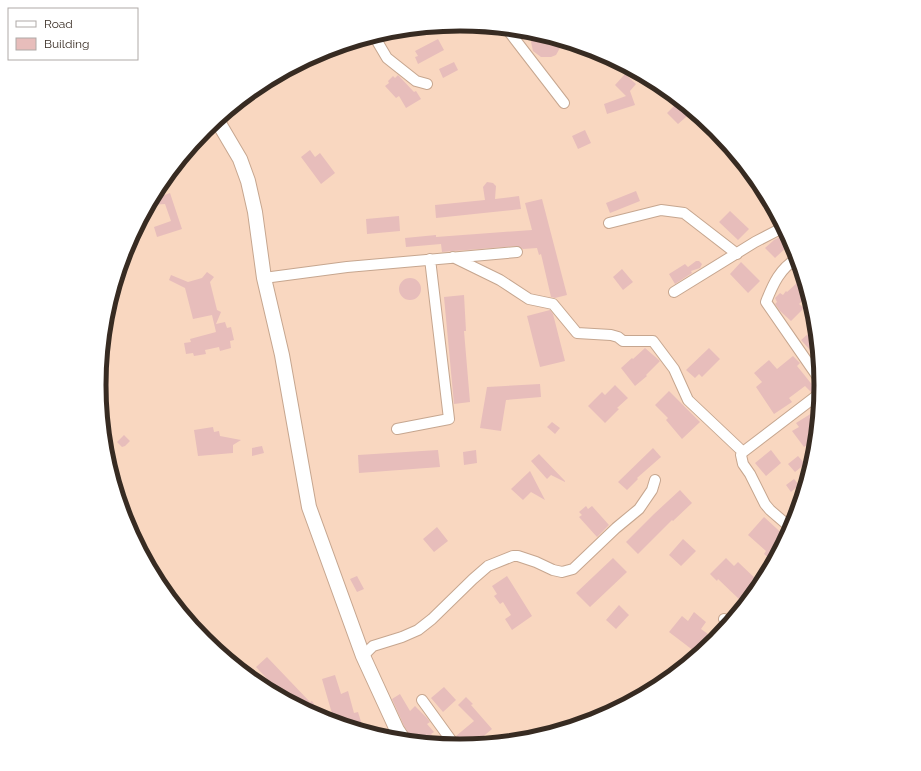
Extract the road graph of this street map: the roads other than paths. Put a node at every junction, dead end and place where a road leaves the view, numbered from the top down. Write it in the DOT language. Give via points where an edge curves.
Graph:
graph roads {
  1 [pos="511,35"];
  2 [pos="377,41"];
  3 [pos="427,84"];
  4 [pos="564,103"];
  5 [pos="220,125"];
  6 [pos="609,223"];
  7 [pos="779,230"];
  8 [pos="517,252"];
  9 [pos="737,254"];
  10 [pos="453,257"];
  11 [pos="430,259"];
  12 [pos="792,261"];
  13 [pos="264,278"];
  14 [pos="674,292"];
  15 [pos="814,372"];
  16 [pos="815,397"];
  17 [pos="397,429"];
  18 [pos="743,452"];
  19 [pos="655,480"];
  20 [pos="786,524"];
  21 [pos="363,656"];
  22 [pos="422,700"];
  23 [pos="400,735"];
  24 [pos="451,740"];
  1 -- 4 [label="street"];
  2 -- 3 [label="street" via="387,58 416,81"];
  5 -- 13 [label="street" via="240,159 248,181"];
  6 -- 9 [label="street" via="661,210 684,213"];
  7 -- 9 [label="street"];
  8 -- 10 [label="street"];
  9 -- 14 [label="street"];
  10 -- 11 [label="street"];
  10 -- 18 [label="street" via="500,280 529,299 553,304 577,333 611,335 623,341 653,341 674,369 688,400"];
  11 -- 13 [label="street"];
  11 -- 17 [label="street" via="449,419"];
  12 -- 15 [label="street" via="773,283 766,302"];
  13 -- 21 [label="street" via="282,355 309,507"];
  16 -- 18 [label="street"];
  18 -- 20 [label="street" via="743,464 765,504"];
  19 -- 21 [label="street" via="652,490 639,509 573,569 562,572 553,570 518,556 488,566 432,620 418,630 373,646"];
  21 -- 23 [label="street"];
  22 -- 24 [label="street"];
}
